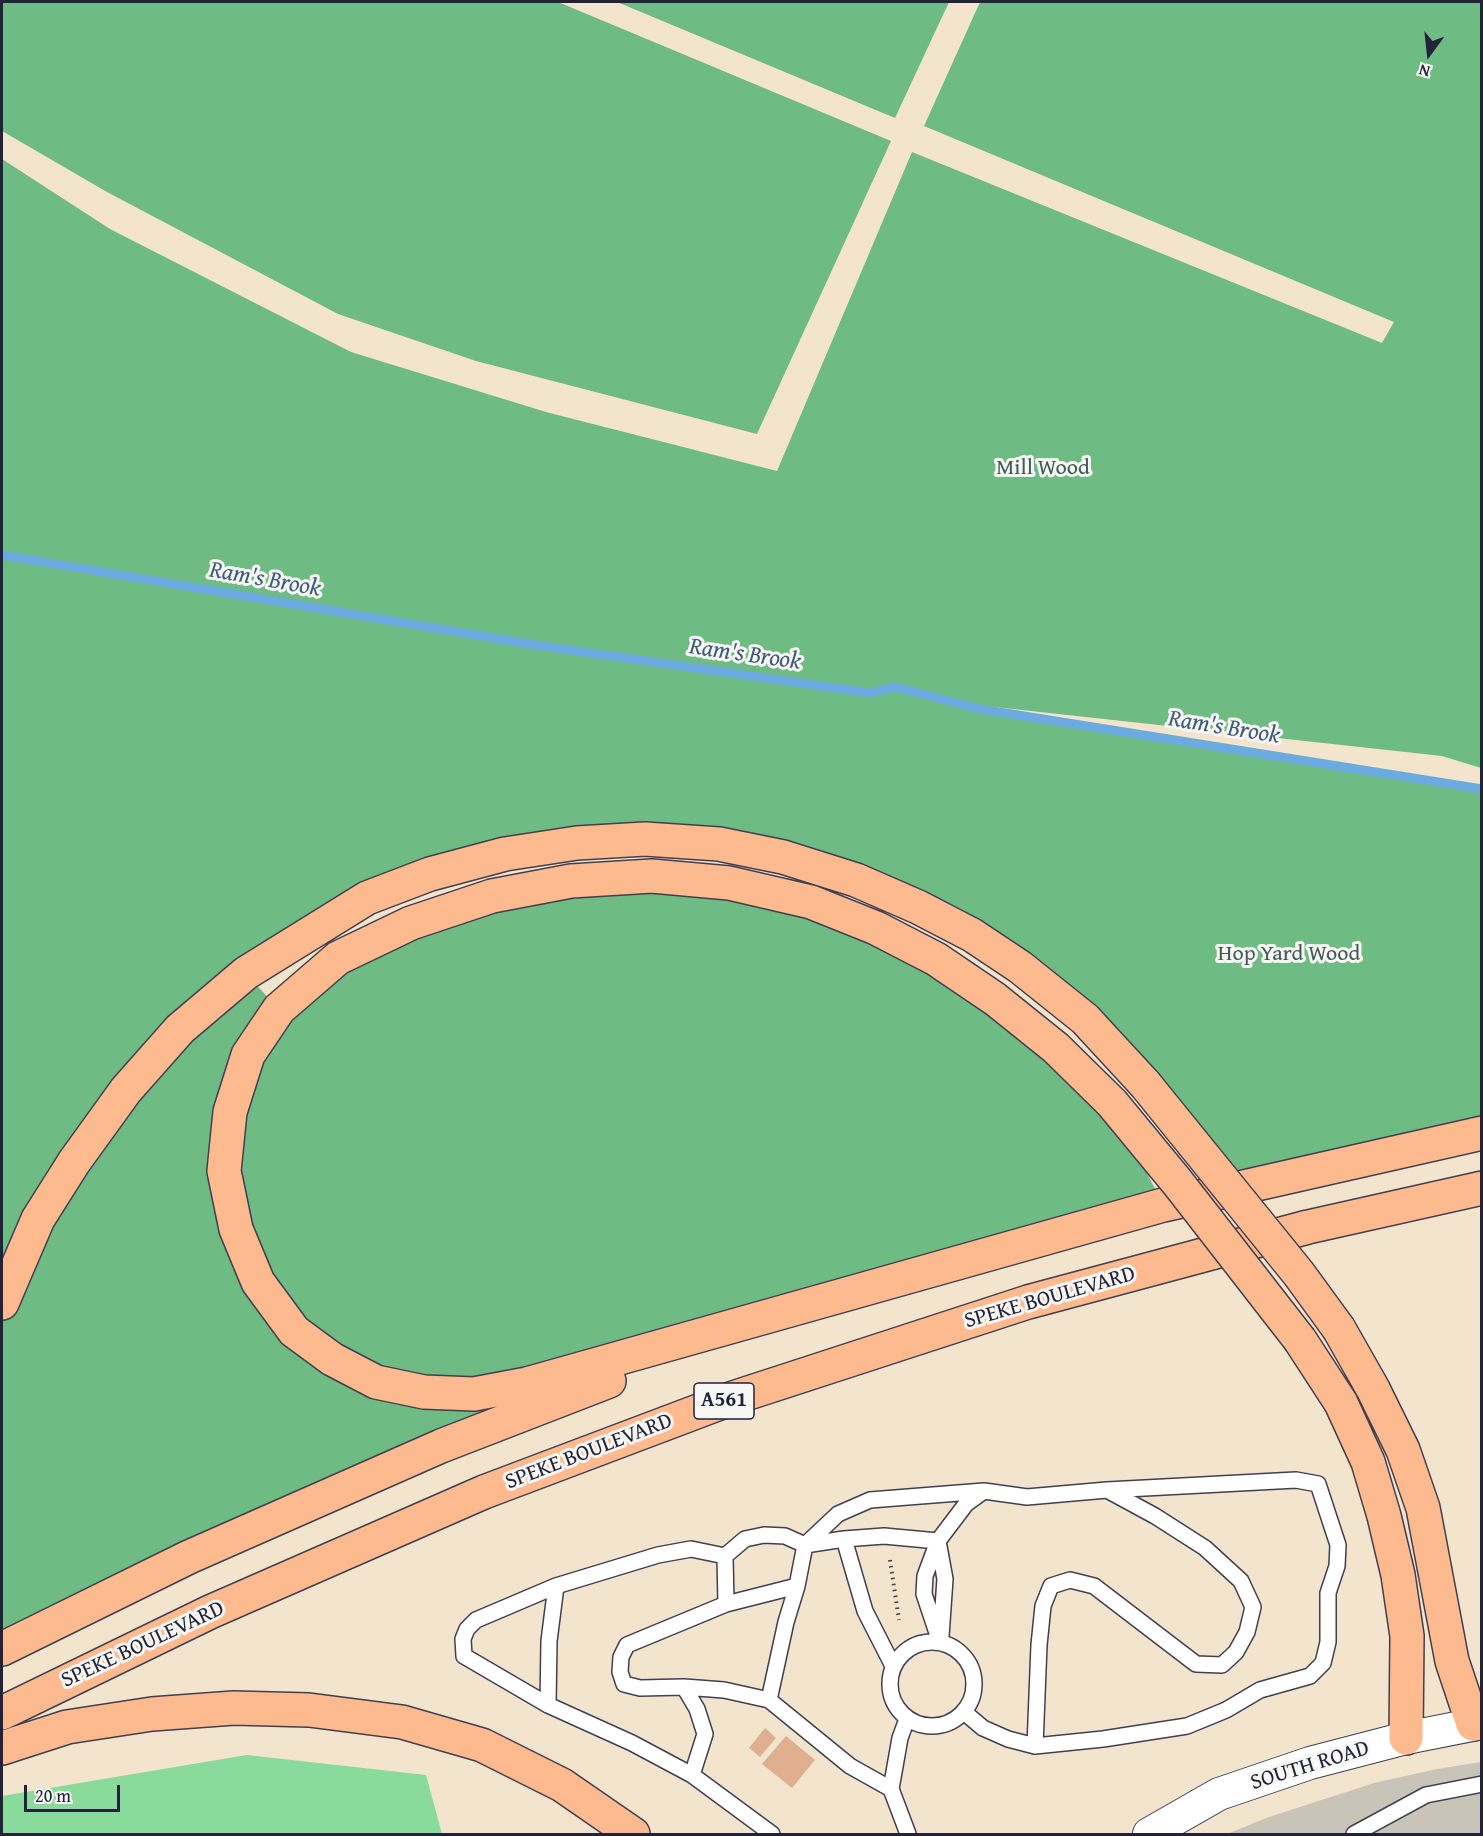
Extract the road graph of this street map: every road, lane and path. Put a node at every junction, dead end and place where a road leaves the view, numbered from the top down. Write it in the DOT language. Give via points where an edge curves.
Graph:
graph roads {
  1 [pos="1482,1133"];
  2 [pos="1482,1188"];
  3 [pos="1129,1215"];
  4 [pos="2,1303"];
  5 [pos="1107,1490"];
  6 [pos="984,1491"];
  7 [pos="884,1536"];
  8 [pos="844,1539"];
  9 [pos="938,1541"];
  10 [pos="804,1545"];
  11 [pos="725,1556"];
  12 [pos="556,1586"];
  13 [pos="797,1586"];
  14 [pos="726,1604"];
  15 [pos="940,1642"];
  16 [pos="2,1649"];
  17 [pos="897,1660"];
  18 [pos="684,1687"];
  19 [pos="769,1700"];
  20 [pos="548,1705"];
  21 [pos="964,1712"];
  22 [pos="2,1713"];
  23 [pos="907,1719"];
  24 [pos="1477,1723"];
  25 [pos="1406,1738"];
  26 [pos="1035,1746"];
  27 [pos="2,1748"];
  28 [pos="692,1776"];
  29 [pos="1482,1784"];
  30 [pos="891,1790"];
  31 [pos="633,1834"];
  32 [pos="772,1834"];
  33 [pos="908,1834"];
  34 [pos="1149,1834"];
  35 [pos="1354,1834"];
  1 -- 3 [label="highway"];
  2 -- 22 [label="highway, SPEKE BOULEVARD / A561" via="1308,1227 1028,1302 733,1398 484,1492 210,1612"];
  3 -- 16 [label="highway, A561" via="925,1273 625,1375 408,1461 189,1557"];
  3 -- 25 [label="highway, bridge" via="527,1384 474,1394 424,1392 376,1382 332,1359 294,1331 258,1282 236,1229 225,1171 230,1112 248,1055 279,1009 338,958 411,923 492,896 571,881 652,876 729,883 811,902 876,928 936,959 995,999 1056,1048 1112,1103 1300,1340 1341,1403 1368,1462 1384,1516 1407,1636"];
  4 -- 24 [label="highway, bridge" via="39,1219 74,1162 126,1090 180,1029 246,973 367,898 430,874 505,854 577,843 645,839 719,844 783,857 855,880 972,935 1085,1019 1145,1084 1299,1274 1339,1329 1403,1450 1423,1508 1452,1661"];
  5 -- 6 [label="lane" via="1027,1497"];
  5 -- 26 [label="lane" via="1205,1548 1241,1581 1253,1607 1247,1632 1236,1652 1222,1665 1196,1664 1094,1586 1070,1580 1051,1586 1043,1606 1039,1645"];
  5 -- 26 [label="lane" via="1296,1480 1318,1484 1338,1545 1328,1593 1328,1642 1323,1663 1310,1676 1260,1690 1187,1726"];
  6 -- 9 [label="lane" via="966,1504"];
  6 -- 10 [label="lane" via="870,1500 838,1514"];
  7 -- 8 [label="lane"];
  7 -- 9 [label="lane"];
  7 -- 17 [label="path" via="890,1559"];
  8 -- 10 [label="lane"];
  8 -- 17 [label="lane" via="866,1611"];
  9 -- 15 [label="lane" via="925,1576 924,1594"];
  10 -- 11 [label="lane" via="785,1536 764,1535 745,1539"];
  10 -- 13 [label="lane"];
  11 -- 12 [label="lane" via="691,1549"];
  11 -- 14 [label="lane"];
  12 -- 20 [label="lane" via="549,1641"];
  12 -- 20 [label="lane" via="476,1620 463,1639 464,1656"];
  13 -- 14 [label="lane"];
  13 -- 19 [label="lane"];
  14 -- 18 [label="lane" via="627,1645 621,1657 624,1684 640,1688"];
  15 -- 17 [label="lane" via="919,1643"];
  15 -- 21 [label="lane" via="957,1649 969,1662 975,1679 973,1696"];
  17 -- 23 [label="lane" via="889,1685 894,1704"];
  18 -- 19 [label="lane" via="724,1690"];
  18 -- 28 [label="lane" via="697,1708 705,1734"];
  19 -- 30 [label="lane" via="850,1766"];
  20 -- 28 [label="lane" via="632,1743"];
  21 -- 23 [label="lane" via="947,1724 927,1726"];
  21 -- 26 [label="lane" via="982,1728"];
  23 -- 30 [label="lane"];
  24 -- 25 [label="street, SOUTH ROAD"];
  25 -- 34 [label="street, SOUTH ROAD" via="1310,1763 1219,1794"];
  27 -- 31 [label="highway" via="67,1727 152,1713 234,1708 309,1710 402,1722 482,1745 562,1785"];
  28 -- 32 [label="lane"];
  29 -- 35 [label="lane" via="1426,1795"];
  30 -- 33 [label="lane"];
}
